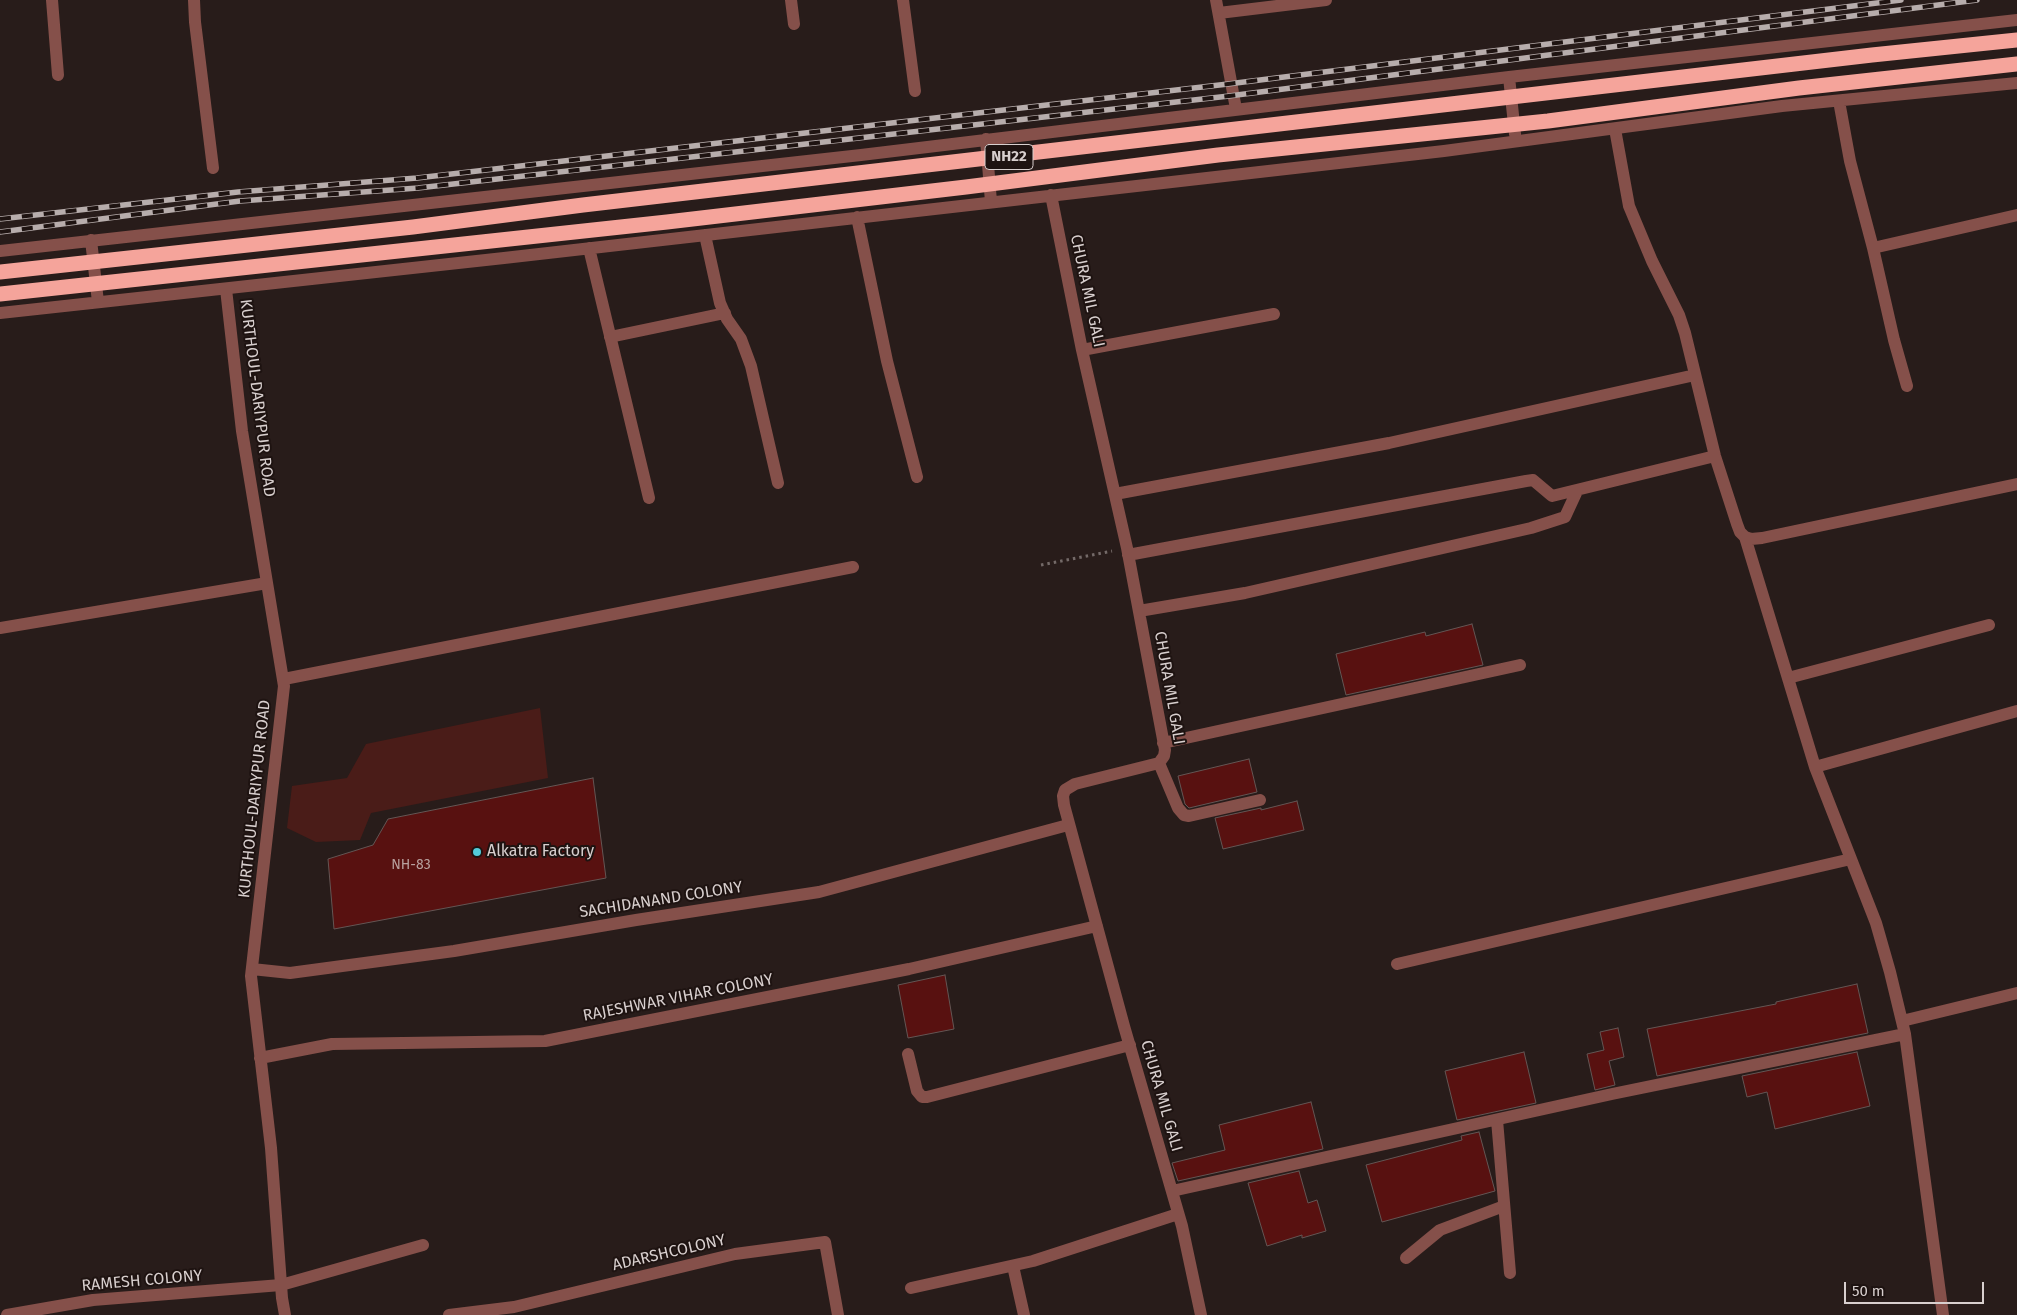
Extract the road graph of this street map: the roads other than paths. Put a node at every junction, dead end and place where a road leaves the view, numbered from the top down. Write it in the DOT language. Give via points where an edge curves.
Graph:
graph roads {
  1 [pos="52,0"];
  2 [pos="194,0"];
  3 [pos="791,0"];
  4 [pos="903,0"];
  5 [pos="1326,0"];
  6 [pos="1217,6"];
  7 [pos="2017,20"];
  8 [pos="794,24"];
  9 [pos="2017,40"];
  10 [pos="2017,64"];
  11 [pos="58,75"];
  12 [pos="1509,77"];
  13 [pos="2017,83"];
  14 [pos="915,91"];
  15 [pos="1839,101"];
  16 [pos="1236,109"];
  17 [pos="1615,129"];
  18 [pos="986,139"];
  19 [pos="1516,142"];
  20 [pos="212,168"];
  21 [pos="1051,195"];
  22 [pos="991,202"];
  23 [pos="2017,215"];
  24 [pos="857,217"];
  25 [pos="705,235"];
  26 [pos="91,240"];
  27 [pos="589,248"];
  28 [pos="1874,248"];
  29 [pos="0,252"];
  30 [pos="0,272"];
  31 [pos="226,289"];
  32 [pos="0,294"];
  33 [pos="98,302"];
  34 [pos="0,313"];
  35 [pos="725,313"];
  36 [pos="1274,314"];
  37 [pos="610,337"];
  38 [pos="1082,350"];
  39 [pos="1695,375"];
  40 [pos="1907,386"];
  41 [pos="1714,456"];
  42 [pos="917,477"];
  43 [pos="778,483"];
  44 [pos="2017,484"];
  45 [pos="1577,491"];
  46 [pos="1114,494"];
  47 [pos="649,498"];
  48 [pos="1745,537"];
  49 [pos="1128,552"];
  50 [pos="853,567"];
  51 [pos="267,583"];
  52 [pos="1138,610"];
  53 [pos="1990,625"];
  54 [pos="0,628"];
  55 [pos="1520,665"];
  56 [pos="1788,678"];
  57 [pos="284,679"];
  58 [pos="2017,711"];
  59 [pos="1163,743"];
  60 [pos="1159,763"];
  61 [pos="1815,767"];
  62 [pos="1260,800"];
  63 [pos="1068,825"];
  64 [pos="1851,859"];
  65 [pos="1097,926"];
  66 [pos="1397,964"];
  67 [pos="252,969"];
  68 [pos="2017,993"];
  69 [pos="1902,1021"];
  70 [pos="1905,1034"];
  71 [pos="1130,1045"];
  72 [pos="908,1054"];
  73 [pos="260,1058"];
  74 [pos="1497,1120"];
  75 [pos="1172,1191"];
  76 [pos="1504,1206"];
  77 [pos="1178,1214"];
  78 [pos="423,1245"];
  79 [pos="1406,1258"];
  80 [pos="1013,1266"];
  81 [pos="1510,1273"];
  82 [pos="281,1285"];
  83 [pos="911,1288"];
  84 [pos="7,1315"];
  85 [pos="285,1315"];
  86 [pos="449,1315"];
  87 [pos="838,1315"];
  88 [pos="1024,1315"];
  89 [pos="1202,1315"];
  90 [pos="1943,1315"];
  1 -- 11 [label="street"];
  2 -- 20 [label="street"];
  3 -- 8 [label="street"];
  4 -- 14 [label="street"];
  5 -- 6 [label="street"];
  6 -- 16 [label="street"];
  7 -- 12 [label="street"];
  9 -- 30 [label="highway, NH22, bridge"];
  10 -- 32 [label="highway, NH22, bridge" via="658,223"];
  12 -- 16 [label="street"];
  12 -- 19 [label="street"];
  13 -- 15 [label="street"];
  15 -- 17 [label="street"];
  15 -- 28 [label="street" via="1850,161"];
  16 -- 18 [label="street"];
  17 -- 19 [label="street"];
  17 -- 39 [label="street" via="1629,206 1679,315"];
  18 -- 22 [label="street"];
  18 -- 26 [label="street"];
  19 -- 21 [label="street"];
  21 -- 22 [label="street"];
  21 -- 38 [label="street, CHURA MIL GALI"];
  22 -- 24 [label="street"];
  23 -- 28 [label="street"];
  24 -- 25 [label="street"];
  24 -- 42 [label="street"];
  25 -- 27 [label="street"];
  25 -- 35 [label="street" via="716,289"];
  26 -- 29 [label="street"];
  26 -- 33 [label="street"];
  27 -- 31 [label="street"];
  27 -- 37 [label="street"];
  28 -- 40 [label="street"];
  31 -- 33 [label="street"];
  31 -- 51 [label="street, KURTHOUL-DARIYPUR ROAD" via="242,431"];
  33 -- 34 [label="street"];
  35 -- 37 [label="street"];
  35 -- 43 [label="street" via="741,339 751,366"];
  36 -- 38 [label="street"];
  37 -- 47 [label="street"];
  38 -- 46 [label="street, CHURA MIL GALI"];
  39 -- 41 [label="street"];
  39 -- 46 [label="street" via="1389,443"];
  41 -- 45 [label="street"];
  41 -- 48 [label="street" via="1740,532"];
  44 -- 48 [label="street" via="1762,538"];
  45 -- 49 [label="street" via="1552,496 1533,480"];
  45 -- 52 [label="street" via="1565,517 1531,528 1245,593"];
  46 -- 49 [label="street, CHURA MIL GALI"];
  48 -- 56 [label="street"];
  49 -- 52 [label="street, CHURA MIL GALI"];
  50 -- 57 [label="street"];
  51 -- 54 [label="street"];
  51 -- 57 [label="street, KURTHOUL-DARIYPUR ROAD"];
  52 -- 59 [label="street, CHURA MIL GALI"];
  53 -- 56 [label="street"];
  55 -- 59 [label="street"];
  56 -- 61 [label="street"];
  57 -- 67 [label="street, KURTHOUL-DARIYPUR ROAD"];
  58 -- 61 [label="street"];
  59 -- 60 [label="street, CHURA MIL GALI" via="1164,756"];
  60 -- 62 [label="street" via="1184,815"];
  60 -- 63 [label="street, CHURA MIL GALI" via="1069,787 1063,796"];
  61 -- 64 [label="street"];
  63 -- 65 [label="street, CHURA MIL GALI"];
  63 -- 67 [label="street, SACHIDANAND COLONY" via="819,892 444,952 290,973"];
  64 -- 66 [label="street"];
  64 -- 69 [label="street" via="1876,924"];
  65 -- 71 [label="street, CHURA MIL GALI"];
  65 -- 73 [label="street, RAJESHWAR VIHAR COLONY" via="909,969 544,1041 332,1044"];
  67 -- 73 [label="street, KURTHOUL-DARIYPUR ROAD"];
  68 -- 69 [label="street"];
  69 -- 70 [label="street"];
  70 -- 74 [label="street"];
  70 -- 90 [label="street"];
  71 -- 72 [label="street" via="927,1097 916,1091"];
  71 -- 75 [label="street, CHURA MIL GALI"];
  73 -- 82 [label="street, KURTHOUL-DARIYPUR ROAD"];
  74 -- 75 [label="street"];
  74 -- 76 [label="street"];
  75 -- 77 [label="street, CHURA MIL GALI"];
  76 -- 79 [label="street" via="1440,1230"];
  76 -- 81 [label="street"];
  77 -- 80 [label="street"];
  77 -- 89 [label="street, CHURA MIL GALI"];
  78 -- 82 [label="street, RAMESH COLONY"];
  80 -- 83 [label="street"];
  80 -- 88 [label="street"];
  82 -- 84 [label="street, RAMESH COLONY" via="93,1300"];
  82 -- 85 [label="street, KURTHOUL-DARIYPUR ROAD"];
  86 -- 87 [label="street, ADARSHCOLONY" via="514,1307 735,1254 824,1242"];
}
